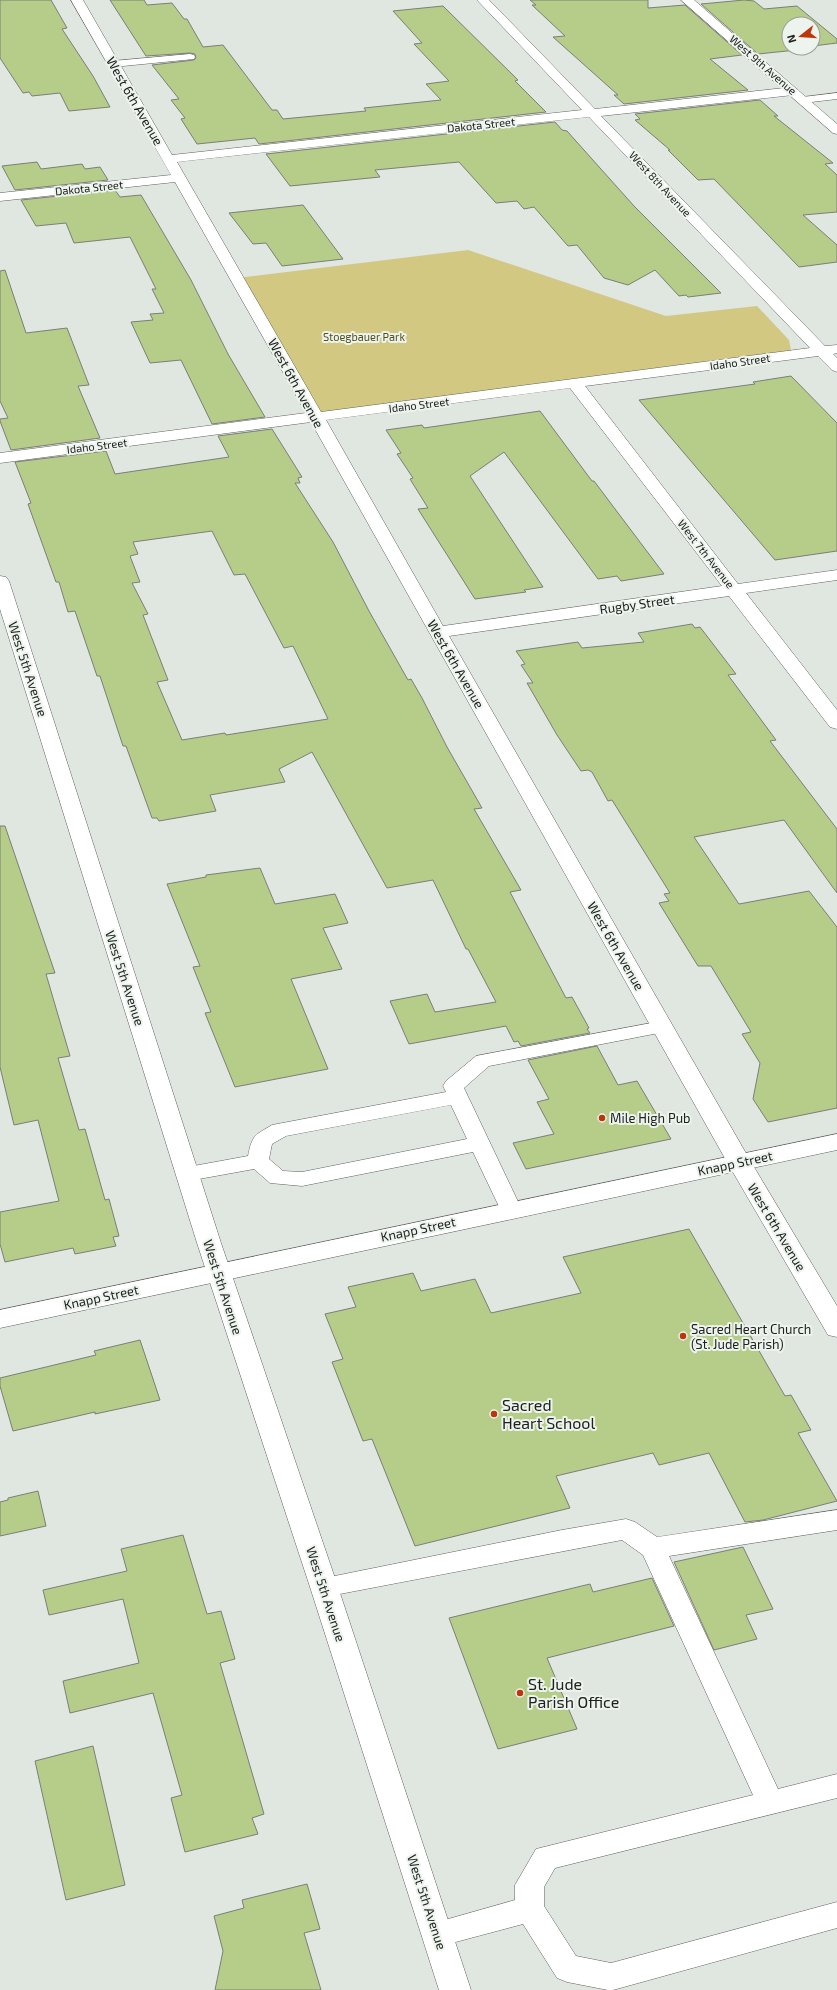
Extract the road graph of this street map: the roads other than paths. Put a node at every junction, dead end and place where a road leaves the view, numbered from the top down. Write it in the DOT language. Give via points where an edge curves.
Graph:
graph roads {
  1 [pos="77,0"];
  2 [pos="483,0"];
  3 [pos="687,0"];
  4 [pos="190,57"];
  5 [pos="114,64"];
  6 [pos="793,91"];
  7 [pos="837,96"];
  8 [pos="803,100"];
  9 [pos="593,113"];
  10 [pos="837,130"];
  11 [pos="168,159"];
  12 [pos="178,178"];
  13 [pos="0,197"];
  14 [pos="837,349"];
  15 [pos="821,351"];
  16 [pos="837,367"];
  17 [pos="575,384"];
  18 [pos="316,418"];
  19 [pos="0,458"];
  20 [pos="837,575"];
  21 [pos="0,580"];
  22 [pos="734,590"];
  23 [pos="437,632"];
  24 [pos="837,724"];
  25 [pos="662,1027"];
  26 [pos="458,1097"];
  27 [pos="837,1142"];
  28 [pos="480,1144"];
  29 [pos="258,1161"];
  30 [pos="739,1162"];
  31 [pos="188,1174"];
  32 [pos="511,1210"];
  33 [pos="218,1272"];
  34 [pos="0,1319"];
  35 [pos="837,1328"];
  36 [pos="837,1520"];
  37 [pos="654,1548"];
  38 [pos="324,1587"];
  39 [pos="837,1786"];
  40 [pos="770,1802"];
  41 [pos="530,1909"];
  42 [pos="837,1915"];
  43 [pos="437,1934"];
  44 [pos="455,1990"];
  1 -- 5 [label="street, West 6th Avenue"];
  2 -- 9 [label="street, West 8th Avenue"];
  3 -- 6 [label="street, West 9th Avenue"];
  4 -- 5 [label="lane"];
  5 -- 11 [label="street, West 6th Avenue"];
  6 -- 8 [label="street, West 9th Avenue"];
  6 -- 9 [label="street, Dakota Street"];
  7 -- 8 [label="lane"];
  8 -- 10 [label="street, West 9th Avenue"];
  9 -- 11 [label="street, Dakota Street"];
  9 -- 15 [label="street, West 8th Avenue"];
  11 -- 12 [label="street, West 6th Avenue"];
  12 -- 13 [label="street, Dakota Street"];
  12 -- 18 [label="street, West 6th Avenue"];
  14 -- 15 [label="street, Idaho Street"];
  15 -- 16 [label="street, West 8th Avenue"];
  15 -- 17 [label="street, Idaho Street"];
  17 -- 18 [label="street, Idaho Street"];
  17 -- 22 [label="street, West 7th Avenue"];
  18 -- 19 [label="street, Idaho Street"];
  18 -- 23 [label="street, West 6th Avenue"];
  20 -- 22 [label="street, Rugby Street"];
  21 -- 31 [label="street, West 5th Avenue"];
  22 -- 23 [label="street, Rugby Street"];
  22 -- 24 [label="street, West 7th Avenue"];
  23 -- 25 [label="street, West 6th Avenue"];
  25 -- 26 [label="lane" via="483,1060 452,1086"];
  25 -- 30 [label="street, West 6th Avenue"];
  26 -- 28 [label="lane"];
  26 -- 29 [label="lane" via="280,1130 262,1140"];
  27 -- 30 [label="street, Knapp Street"];
  28 -- 29 [label="lane" via="302,1179 278,1178"];
  28 -- 32 [label="lane"];
  29 -- 31 [label="lane"];
  30 -- 32 [label="street, Knapp Street"];
  30 -- 35 [label="street, West 6th Avenue"];
  31 -- 33 [label="street, West 5th Avenue"];
  32 -- 33 [label="street, Knapp Street"];
  33 -- 34 [label="street, Knapp Street"];
  33 -- 38 [label="street, West 5th Avenue"];
  36 -- 37 [label="lane"];
  37 -- 38 [label="lane" via="626,1529"];
  37 -- 40 [label="lane"];
  38 -- 43 [label="street, West 5th Avenue"];
  39 -- 40 [label="lane"];
  40 -- 41 [label="lane" via="546,1858 529,1885"];
  41 -- 42 [label="lane" via="567,1968 611,1976"];
  41 -- 43 [label="lane"];
  43 -- 44 [label="street, West 5th Avenue"];
}
